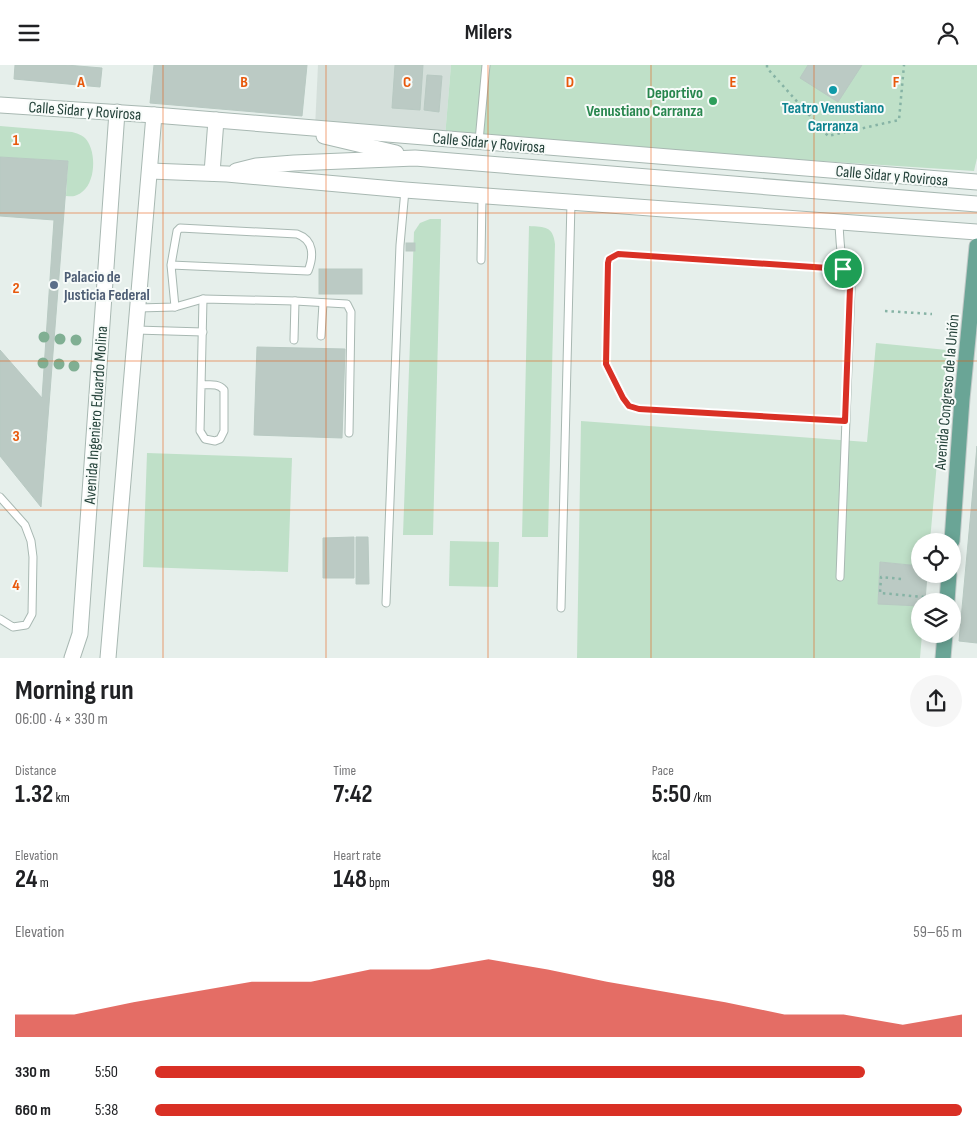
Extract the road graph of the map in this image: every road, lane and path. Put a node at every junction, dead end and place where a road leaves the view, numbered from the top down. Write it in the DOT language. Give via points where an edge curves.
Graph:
graph roads {
  1 [pos="486,65"];
  2 [pos="767,65"];
  3 [pos="904,65"];
  4 [pos="0,105"];
  5 [pos="117,112"];
  6 [pos="154,115"];
  7 [pos="216,120"];
  8 [pos="276,125"];
  9 [pos="479,141"];
  10 [pos="415,158"];
  11 [pos="150,171"];
  12 [pos="212,173"];
  13 [pos="228,174"];
  14 [pos="977,182"];
  15 [pos="405,190"];
  16 [pos="482,196"];
  17 [pos="571,202"];
  18 [pos="977,204"];
  19 [pos="839,222"];
  20 [pos="977,232"];
  21 [pos="977,246"];
  22 [pos="481,260"];
  23 [pos="171,265"];
  24 [pos="843,269"];
  25 [pos="203,299"];
  26 [pos="295,301"];
  27 [pos="322,303"];
  28 [pos="175,307"];
  29 [pos="138,308"];
  30 [pos="885,311"];
  31 [pos="932,314"];
  32 [pos="136,330"];
  33 [pos="203,332"];
  34 [pos="321,336"];
  35 [pos="294,340"];
  36 [pos="202,385"];
  37 [pos="845,421"];
  38 [pos="349,433"];
  39 [pos="0,497"];
  40 [pos="953,533"];
  41 [pos="840,577"];
  42 [pos="901,579"];
  43 [pos="911,596"];
  44 [pos="386,603"];
  45 [pos="561,608"];
  46 [pos="0,619"];
  47 [pos="944,643"];
  48 [pos="72,658"];
  49 [pos="108,658"];
  50 [pos="943,658"];
  1 -- 9 [label="lane"];
  2 -- 3 [label="path" via="767,69 828,136 899,120"];
  4 -- 5 [label="street, Calle Sidar y Rovirosa"];
  5 -- 6 [label="street, Calle Sidar y Rovirosa"];
  5 -- 48 [label="street, Avenida Ingeniero Eduardo Molina" via="80,634"];
  6 -- 7 [label="street, Calle Sidar y Rovirosa"];
  6 -- 11 [label="street, Avenida Ingeniero Eduardo Molina"];
  7 -- 8 [label="street, Calle Sidar y Rovirosa"];
  7 -- 12 [label="street"];
  8 -- 9 [label="street, Calle Sidar y Rovirosa"];
  8 -- 10 [label="street"];
  9 -- 14 [label="street, Calle Sidar y Rovirosa"];
  10 -- 13 [label="street" via="256,166"];
  10 -- 18 [label="street, Calle Sidar y Rovirosa"];
  11 -- 12 [label="street"];
  11 -- 29 [label="street, Avenida Ingeniero Eduardo Molina"];
  12 -- 13 [label="street"];
  13 -- 15 [label="street"];
  15 -- 16 [label="street"];
  15 -- 44 [label="lane"];
  16 -- 17 [label="street"];
  16 -- 22 [label="lane"];
  17 -- 19 [label="street"];
  17 -- 45 [label="lane"];
  19 -- 20 [label="street"];
  19 -- 24 [label="lane"];
  21 -- 40 [label="main road, Avenida Congreso de la Unión"];
  23 -- 23 [label="lane" via="308,271 311,245 306,237 297,234 180,228"];
  23 -- 28 [label="lane"];
  24 -- 37 [label="lane" via="850,288"];
  24 -- 37 [label="lane" via="618,254 609,259 606,364 623,398 629,406 639,409"];
  25 -- 26 [label="lane"];
  25 -- 28 [label="lane"];
  25 -- 33 [label="lane"];
  26 -- 27 [label="lane"];
  26 -- 35 [label="lane"];
  27 -- 34 [label="lane"];
  27 -- 38 [label="lane" via="347,304 352,312"];
  28 -- 29 [label="lane"];
  29 -- 32 [label="street, Avenida Ingeniero Eduardo Molina"];
  30 -- 31 [label="path"];
  32 -- 33 [label="lane"];
  32 -- 49 [label="street, Avenida Ingeniero Eduardo Molina"];
  33 -- 36 [label="lane"];
  36 -- 36 [label="lane" via="201,435 204,439 220,439 224,431 224,390 221,386"];
  37 -- 41 [label="lane"];
  39 -- 46 [label="lane" via="25,525 33,557 32,614 26,625 13,627"];
  42 -- 43 [label="path" via="881,577 880,593"];
  47 -- 50 [label="main road"];
}
